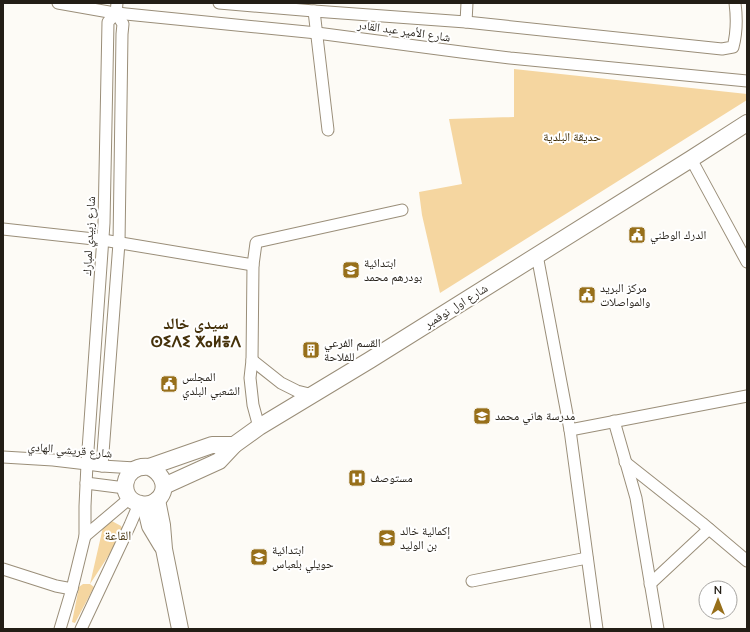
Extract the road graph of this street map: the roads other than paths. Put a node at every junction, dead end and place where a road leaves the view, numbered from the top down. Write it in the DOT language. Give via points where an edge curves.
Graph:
graph roads {
  1 [pos="58,3"];
  2 [pos="219,3"];
  3 [pos="467,3"];
  4 [pos="735,3"];
  5 [pos="117,8"];
  6 [pos="314,11"];
  7 [pos="466,22"];
  8 [pos="317,33"];
  9 [pos="747,81"];
  10 [pos="747,123"];
  11 [pos="328,130"];
  12 [pos="691,159"];
  13 [pos="402,210"];
  14 [pos="3,230"];
  15 [pos="103,240"];
  16 [pos="120,243"];
  17 [pos="537,255"];
  18 [pos="747,262"];
  19 [pos="253,265"];
  20 [pos="252,360"];
  21 [pos="313,395"];
  22 [pos="747,396"];
  23 [pos="614,421"];
  24 [pos="259,427"];
  25 [pos="570,430"];
  26 [pos="234,445"];
  27 [pos="3,457"];
  28 [pos="625,462"];
  29 [pos="87,464"];
  30 [pos="102,466"];
  31 [pos="142,468"];
  32 [pos="86,483"];
  33 [pos="143,497"];
  34 [pos="709,528"];
  35 [pos="85,536"];
  36 [pos="587,558"];
  37 [pos="747,561"];
  38 [pos="3,569"];
  39 [pos="472,581"];
  40 [pos="650,584"];
  41 [pos="72,589"];
  42 [pos="60,629"];
  43 [pos="81,629"];
  44 [pos="180,629"];
  45 [pos="597,629"];
  46 [pos="658,629"];
  1 -- 5 [label="street, شارع الأمير عبد القادر"];
  2 -- 6 [label="street, شارع الأمير عبد القادر"];
  3 -- 7 [label="street"];
  4 -- 7 [label="street, شارع الأمير عبد القادر" via="737,16 733,47 722,49"];
  5 -- 8 [label="street, شارع الأمير عبد القادر"];
  5 -- 15 [label="street, شارع زبيدي لمبارك" via="108,22"];
  5 -- 16 [label="street" via="123,24"];
  6 -- 7 [label="street, شارع الأمير عبد القادر"];
  6 -- 8 [label="street"];
  8 -- 9 [label="street, شارع الأمير عبد القادر" via="496,56"];
  8 -- 11 [label="street"];
  10 -- 12 [label="main road, شارع اول نوفمبر"];
  12 -- 17 [label="main road, شارع اول نوفمبر"];
  12 -- 18 [label="street"];
  13 -- 19 [label="street" via="257,242"];
  14 -- 15 [label="street"];
  15 -- 16 [label="street"];
  15 -- 29 [label="street, شارع زبيدي لمبارك"];
  16 -- 19 [label="street"];
  16 -- 30 [label="street"];
  17 -- 21 [label="main road, شارع اول نوفمبر"];
  17 -- 25 [label="street"];
  19 -- 20 [label="street"];
  20 -- 21 [label="street" via="281,383"];
  20 -- 24 [label="street" via="250,378"];
  21 -- 24 [label="main road, شارع اول نوفمبر"];
  22 -- 23 [label="street"];
  23 -- 25 [label="street"];
  23 -- 28 [label="street"];
  24 -- 26 [label="main road, شارع اول نوفمبر"];
  25 -- 36 [label="street"];
  26 -- 31 [label="main road" via="212,445"];
  26 -- 33 [label="main road, شارع اول نوفمبر" via="219,461"];
  27 -- 29 [label="street, شارع قريشي الهادي"];
  28 -- 34 [label="street"];
  28 -- 40 [label="street" via="636,498"];
  29 -- 30 [label="street, شارع قريشي الهادي"];
  29 -- 32 [label="street, شارع زبيدي لمبارك"];
  30 -- 31 [label="street, شارع قريشي الهادي"];
  31 -- 33 [label="main road" via="131,472 125,482"];
  31 -- 33 [label="main road" via="158,472 161,476"];
  32 -- 33 [label="street"];
  32 -- 35 [label="street, شارع زبيدي لمبارك"];
  33 -- 35 [label="street"];
  33 -- 43 [label="street"];
  33 -- 44 [label="main road" via="162,525 164,549"];
  34 -- 37 [label="street"];
  34 -- 40 [label="street"];
  35 -- 41 [label="street, شارع زبيدي لمبارك"];
  36 -- 39 [label="street"];
  36 -- 45 [label="street"];
  38 -- 41 [label="street"];
  40 -- 46 [label="street"];
  41 -- 42 [label="street, شارع زبيدي لمبارك"];
}
